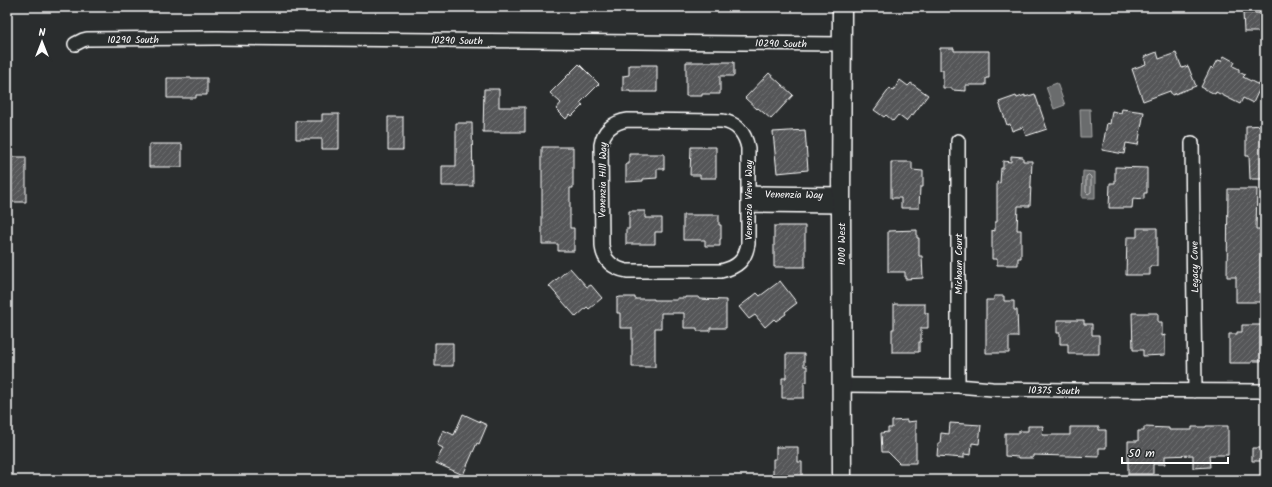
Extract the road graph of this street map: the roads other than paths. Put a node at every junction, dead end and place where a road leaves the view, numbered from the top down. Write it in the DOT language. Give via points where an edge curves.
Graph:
graph roads {
  1 [pos="842,7"];
  2 [pos="75,44"];
  3 [pos="842,44"];
  4 [pos="738,128"];
  5 [pos="958,141"];
  6 [pos="1192,143"];
  7 [pos="748,199"];
  8 [pos="841,200"];
  9 [pos="613,266"];
  10 [pos="842,385"];
  11 [pos="958,386"];
  12 [pos="1195,391"];
  13 [pos="1265,391"];
  14 [pos="842,480"];
  1 -- 3 [label="street, 1000 West"];
  2 -- 3 [label="street, 10290 South" via="87,39 202,38"];
  3 -- 8 [label="street, 1000 West"];
  4 -- 7 [label="street, Venenzia View Way" via="746,139 748,148"];
  4 -- 9 [label="street, Venenzia Hill Way" via="734,124 722,121 628,120 608,129 601,145 602,251"];
  5 -- 11 [label="street, Michaun Court"];
  6 -- 12 [label="street, Legacy Cove"];
  7 -- 8 [label="street, Venenzia Way"];
  7 -- 9 [label="street, Venenzia View Way" via="747,251 731,269 627,271"];
  8 -- 10 [label="street, 1000 West"];
  10 -- 11 [label="street, 10375 South"];
  10 -- 14 [label="street, 1000 West"];
  11 -- 12 [label="street, 10375 South" via="992,389"];
  12 -- 13 [label="street, 10375 South"];
}
